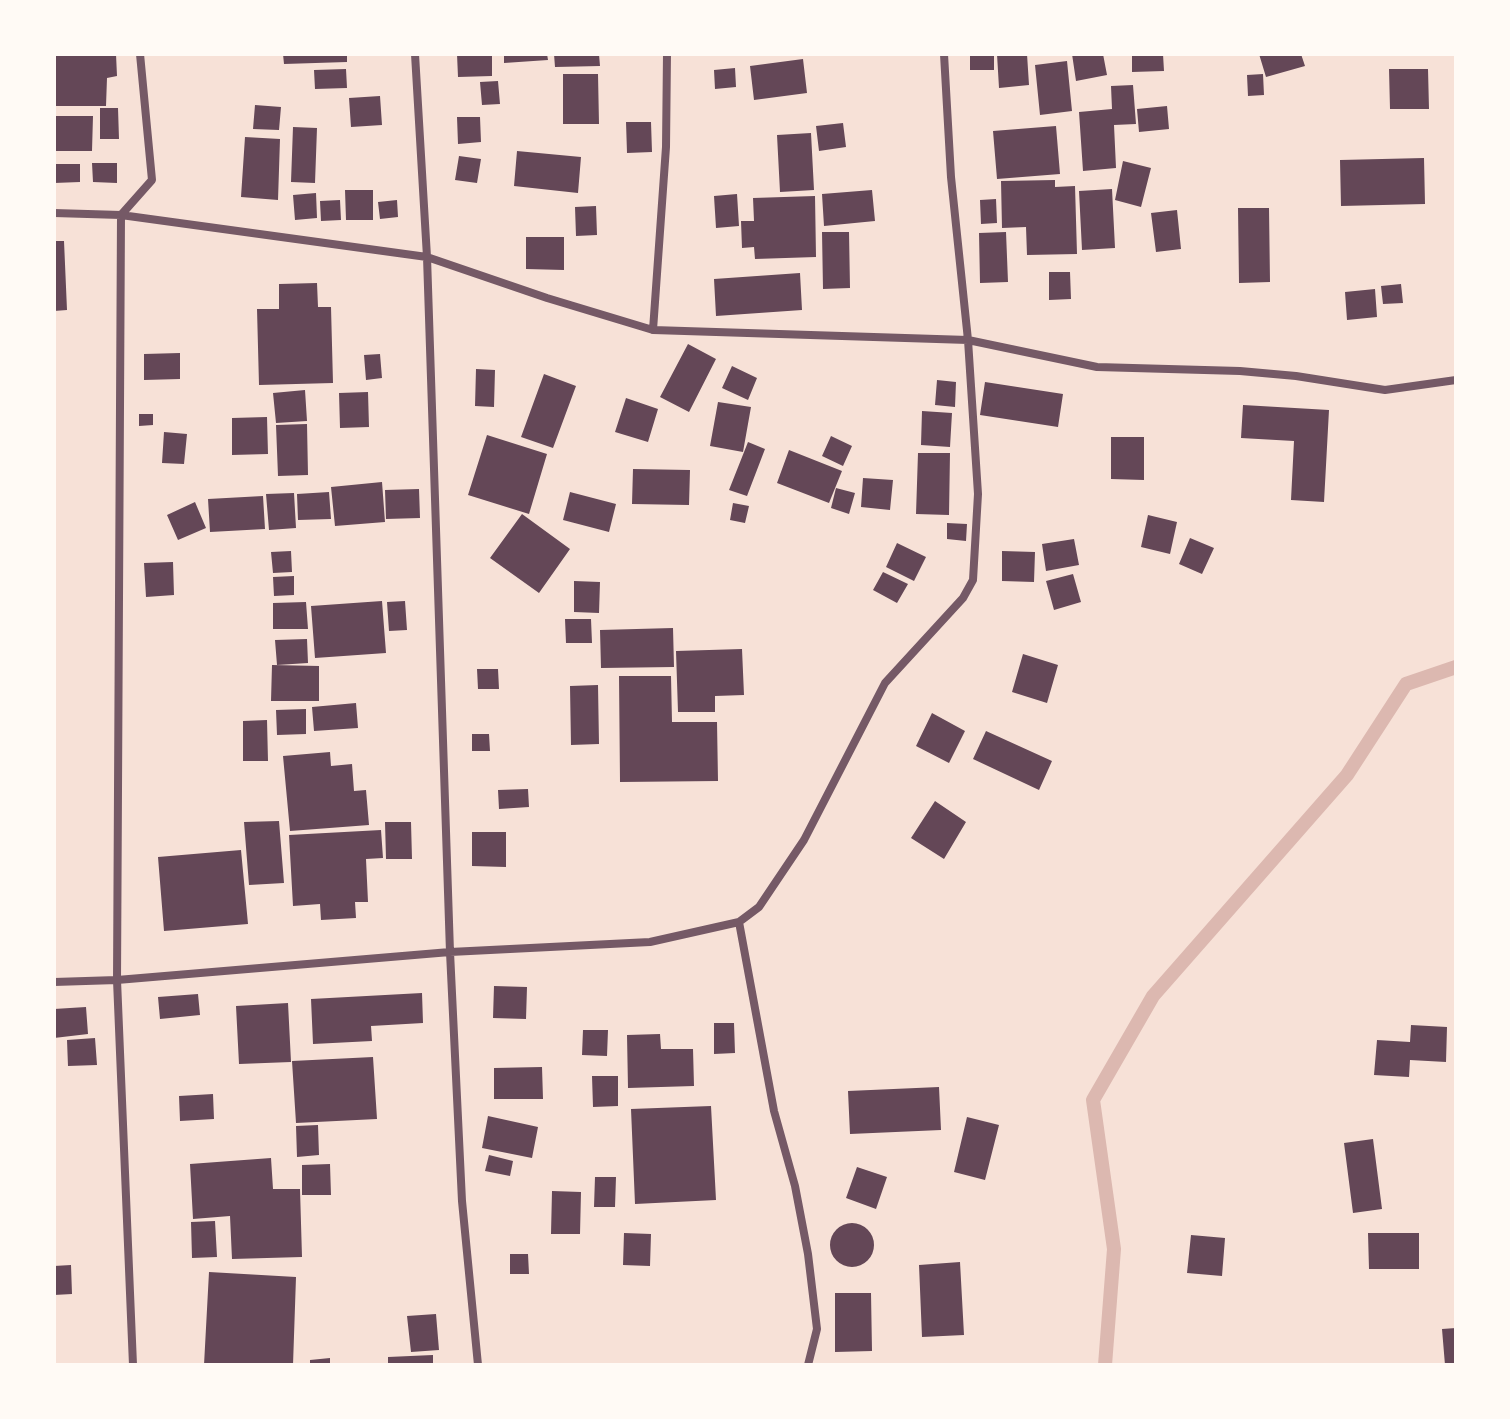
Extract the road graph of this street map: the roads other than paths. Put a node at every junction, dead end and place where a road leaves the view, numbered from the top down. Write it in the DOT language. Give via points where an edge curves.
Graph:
graph roads {
  1 [pos="140,54"];
  2 [pos="415,54"];
  3 [pos="667,54"];
  4 [pos="944,54"];
  5 [pos="54,213"];
  6 [pos="121,215"];
  7 [pos="427,257"];
  8 [pos="653,330"];
  9 [pos="968,340"];
  10 [pos="1456,380"];
  11 [pos="739,922"];
  12 [pos="450,952"];
  13 [pos="117,980"];
  14 [pos="54,982"];
  15 [pos="133,1365"];
  16 [pos="478,1365"];
  17 [pos="808,1365"];
  1 -- 6 [label="street" via="152,180"];
  2 -- 7 [label="street"];
  3 -- 8 [label="street"];
  4 -- 9 [label="street"];
  5 -- 6 [label="street"];
  6 -- 7 [label="street"];
  6 -- 13 [label="street"];
  7 -- 8 [label="street"];
  7 -- 12 [label="street"];
  8 -- 9 [label="street"];
  9 -- 10 [label="street" via="1097,367 1240,371 1385,390"];
  9 -- 11 [label="street" via="978,494 973,580 963,598 885,683 804,840 759,907"];
  11 -- 12 [label="street" via="650,942"];
  11 -- 17 [label="street" via="774,1111 808,1254 817,1329"];
  12 -- 13 [label="street"];
  12 -- 16 [label="street" via="462,1201"];
  13 -- 14 [label="street"];
  13 -- 15 [label="street"];
}
